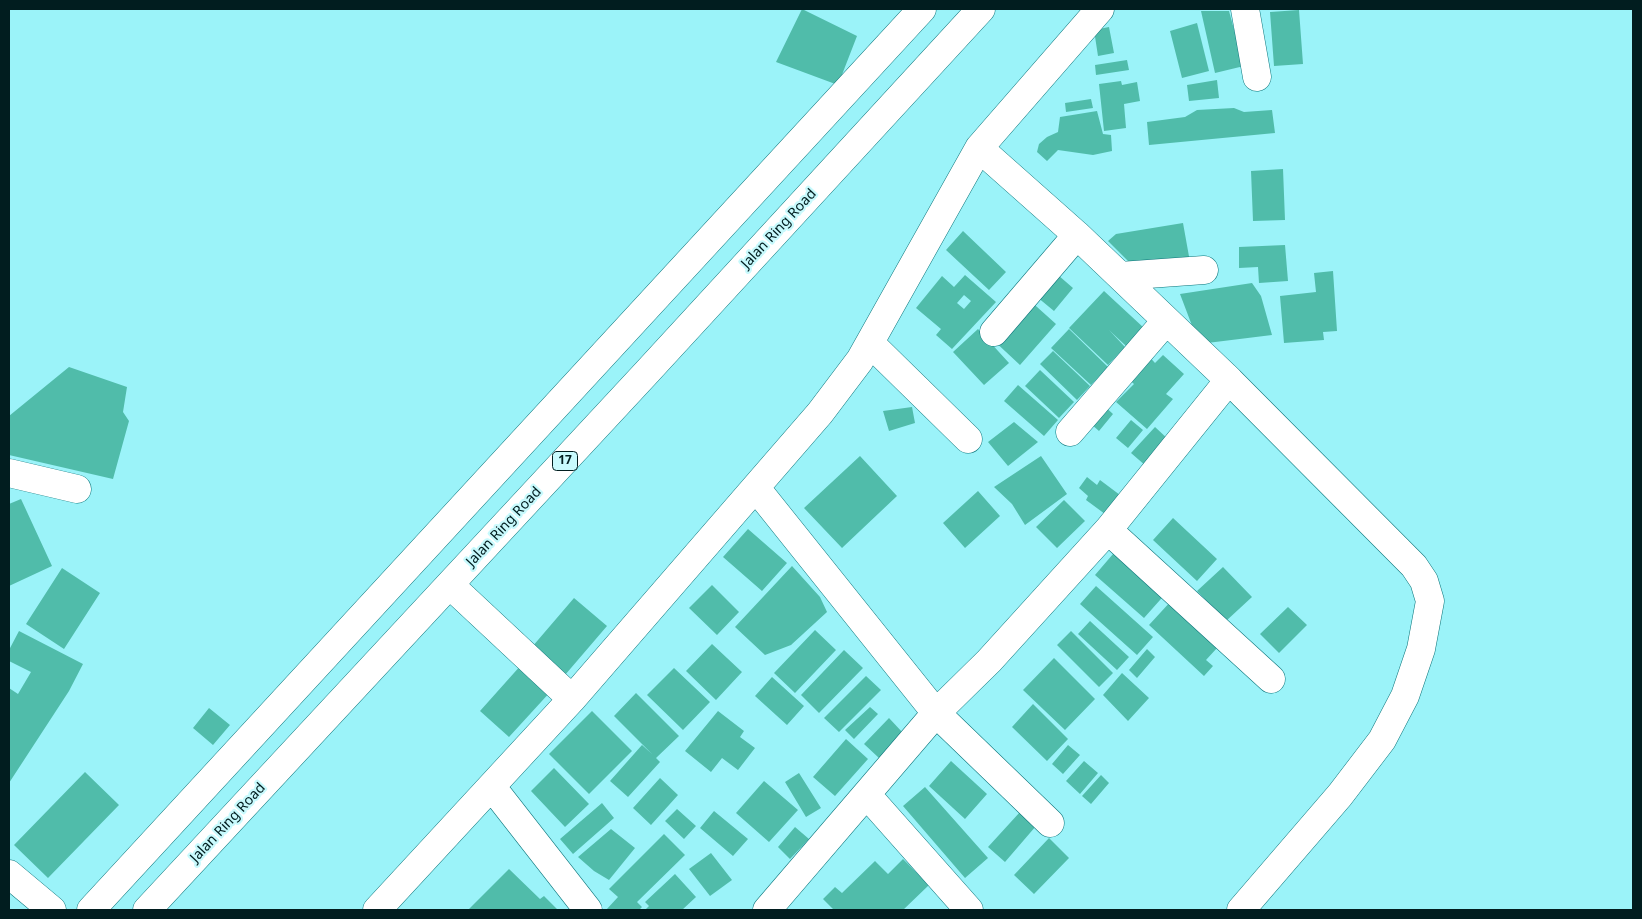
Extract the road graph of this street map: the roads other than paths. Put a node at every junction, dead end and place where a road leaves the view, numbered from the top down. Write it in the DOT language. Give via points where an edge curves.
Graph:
graph roads {
  1 [pos="922,9"];
  2 [pos="981,9"];
  3 [pos="1100,9"];
  4 [pos="1246,9"];
  5 [pos="1257,77"];
  6 [pos="979,148"];
  7 [pos="1077,235"];
  8 [pos="1204,270"];
  9 [pos="1120,276"];
  10 [pos="1166,321"];
  11 [pos="994,332"];
  12 [pos="616,343"];
  13 [pos="870,343"];
  14 [pos="648,371"];
  15 [pos="1228,380"];
  16 [pos="1070,432"];
  17 [pos="968,439"];
  18 [pos="9,474"];
  19 [pos="756,488"];
  20 [pos="77,489"];
  21 [pos="1108,530"];
  22 [pos="450,585"];
  23 [pos="1271,679"];
  24 [pos="572,699"];
  25 [pos="936,713"];
  26 [pos="492,787"];
  27 [pos="867,795"];
  28 [pos="1050,823"];
  29 [pos="9,874"];
  30 [pos="52,910"];
  31 [pos="91,910"];
  32 [pos="147,910"];
  33 [pos="377,910"];
  34 [pos="588,910"];
  35 [pos="767,910"];
  36 [pos="969,910"];
  37 [pos="1241,910"];
  1 -- 12 [label="main road"];
  2 -- 14 [label="main road, Jalan Ring Road / 17"];
  3 -- 6 [label="main road"];
  4 -- 5 [label="main road"];
  6 -- 7 [label="main road"];
  6 -- 13 [label="main road"];
  7 -- 9 [label="main road"];
  7 -- 11 [label="main road"];
  8 -- 9 [label="main road"];
  9 -- 10 [label="main road"];
  10 -- 15 [label="main road"];
  10 -- 16 [label="main road"];
  12 -- 14 [label="main road"];
  12 -- 31 [label="main road"];
  13 -- 17 [label="main road"];
  13 -- 19 [label="main road" via="820,413"];
  14 -- 22 [label="main road, Jalan Ring Road / 17"];
  15 -- 21 [label="main road"];
  15 -- 37 [label="main road" via="1414,566 1424,581 1430,602 1421,649 1405,696 1382,740 1340,795"];
  18 -- 20 [label="main road"];
  19 -- 24 [label="main road"];
  19 -- 25 [label="main road"];
  21 -- 23 [label="main road"];
  21 -- 25 [label="main road" via="989,661"];
  22 -- 24 [label="main road"];
  22 -- 32 [label="main road, Jalan Ring Road / 17"];
  24 -- 26 [label="main road"];
  25 -- 27 [label="main road"];
  25 -- 28 [label="main road"];
  26 -- 33 [label="main road"];
  26 -- 34 [label="main road"];
  27 -- 35 [label="main road"];
  27 -- 36 [label="main road"];
  29 -- 30 [label="main road"];
}
